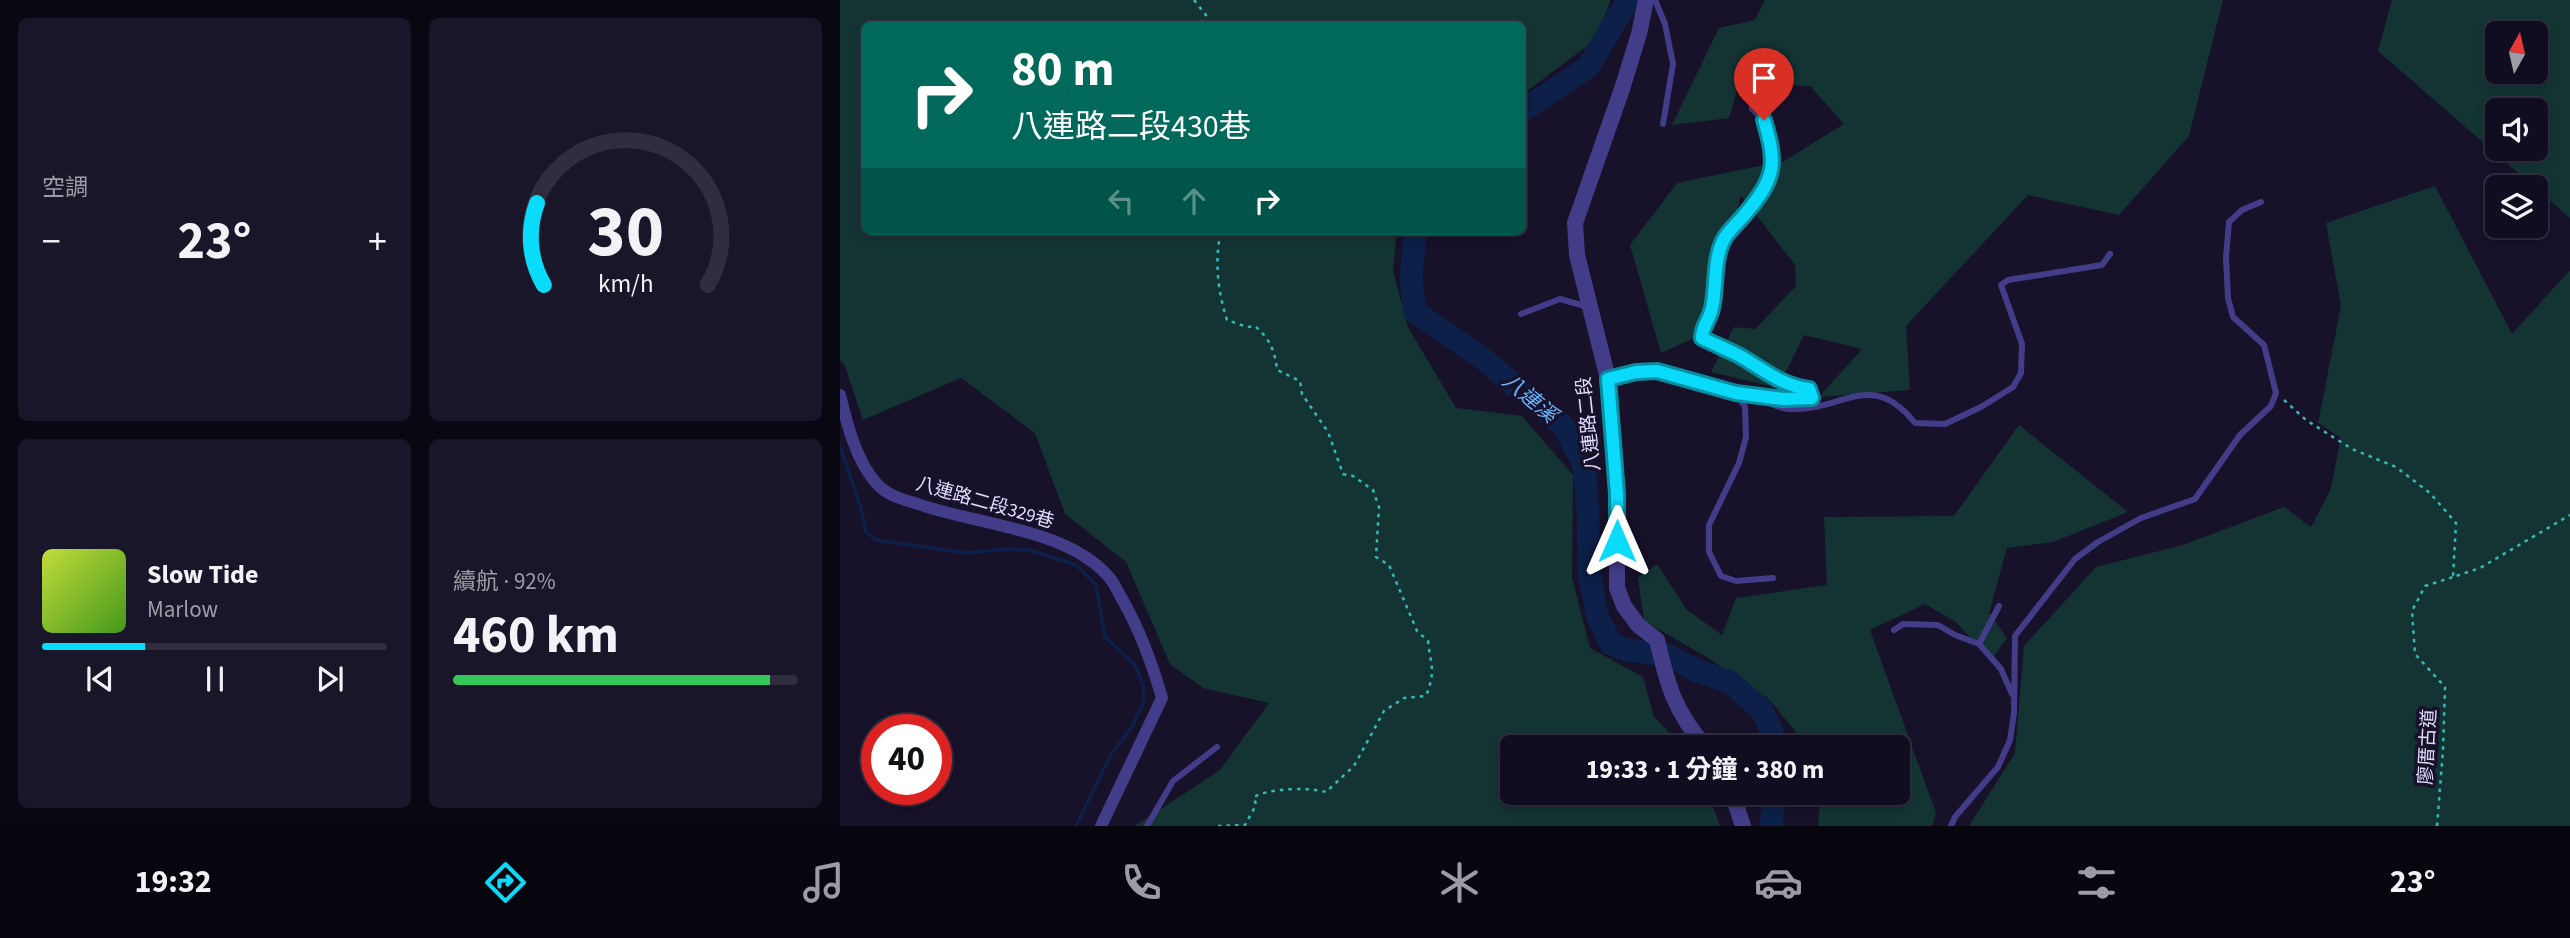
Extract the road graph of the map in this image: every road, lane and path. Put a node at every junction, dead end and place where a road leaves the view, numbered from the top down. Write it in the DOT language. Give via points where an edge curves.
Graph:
graph roads {
  1 [pos="1194,0"];
  2 [pos="1646,0"];
  3 [pos="1655,0"];
  4 [pos="1211,21"];
  5 [pos="1748,79"];
  6 [pos="1663,124"];
  7 [pos="2261,202"];
  8 [pos="1220,235"];
  9 [pos="2110,254"];
  10 [pos="1588,307"];
  11 [pos="1521,314"];
  12 [pos="1608,379"];
  13 [pos="1736,393"];
  14 [pos="2276,393"];
  15 [pos="840,395"];
  16 [pos="1756,395"];
  17 [pos="2570,515"];
  18 [pos="2453,577"];
  19 [pos="1773,578"];
  20 [pos="1999,606"];
  21 [pos="1894,630"];
  22 [pos="1979,644"];
  23 [pos="2013,699"];
  24 [pos="1696,735"];
  25 [pos="1217,747"];
  26 [pos="1736,805"];
  27 [pos="1101,826"];
  28 [pos="1147,826"];
  29 [pos="1218,826"];
  30 [pos="1743,826"];
  31 [pos="1951,826"];
  32 [pos="2437,826"];
  1 -- 4 [label="path"];
  2 -- 10 [label="street, 八連路二段" via="1622,89 1575,223"];
  3 -- 6 [label="lane" via="1673,64"];
  5 -- 16 [label="lane" via="1752,108 1764,120 1773,151 1772,173 1758,199 1725,238 1712,312 1702,338 1774,378 1809,389 1812,398"];
  7 -- 14 [label="lane" via="2229,222 2228,298 2233,317 2264,345"];
  8 -- 29 [label="path" via="1218,287 1227,320 1255,326 1265,335 1274,349 1277,370 1300,382 1302,394 1328,432 1343,474 1373,490 1379,506 1376,557 1389,565 1417,631 1429,641 1434,674 1426,696 1404,698 1384,711 1354,766 1325,792 1312,788 1265,790 1254,797 1256,805 1245,825"];
  9 -- 16 [label="lane" via="2102,265 2008,280 2001,285 2022,344 2021,373 2013,387 1945,424 1915,423 1902,407 1881,395 1789,410"];
  10 -- 11 [label="lane" via="1560,299"];
  10 -- 12 [label="street, 八連路二段"];
  12 -- 13 [label="lane" via="1657,371"];
  12 -- 24 [label="street, 八連路二段" via="1617,494 1617,588 1638,625 1657,640 1683,719"];
  13 -- 16 [label="lane"];
  13 -- 19 [label="lane" via="1745,407 1746,437 1740,463 1709,526 1709,552 1721,576 1735,581"];
  14 -- 18 [label="path" via="2306,420 2351,449 2396,467 2430,492 2456,523"];
  14 -- 23 [label="lane" via="2271,406 2240,435 2195,499 2141,518 2075,559 2015,636"];
  15 -- 27 [label="street, 八連路二段329巷" via="864,464 877,484 892,495 935,511 1046,537 1109,576 1136,623 1162,698"];
  17 -- 18 [label="path, 廖厝古道" via="2480,568"];
  18 -- 32 [label="path, 廖厝古道" via="2426,586 2412,611 2415,654 2445,687"];
  20 -- 22 [label="lane"];
  21 -- 22 [label="lane" via="1903,624 1938,625"];
  22 -- 23 [label="lane" via="2001,669"];
  23 -- 31 [label="lane" via="2010,740 1998,767"];
  25 -- 28 [label="lane" via="1173,781"];
  26 -- 30 [label="street"];
}
